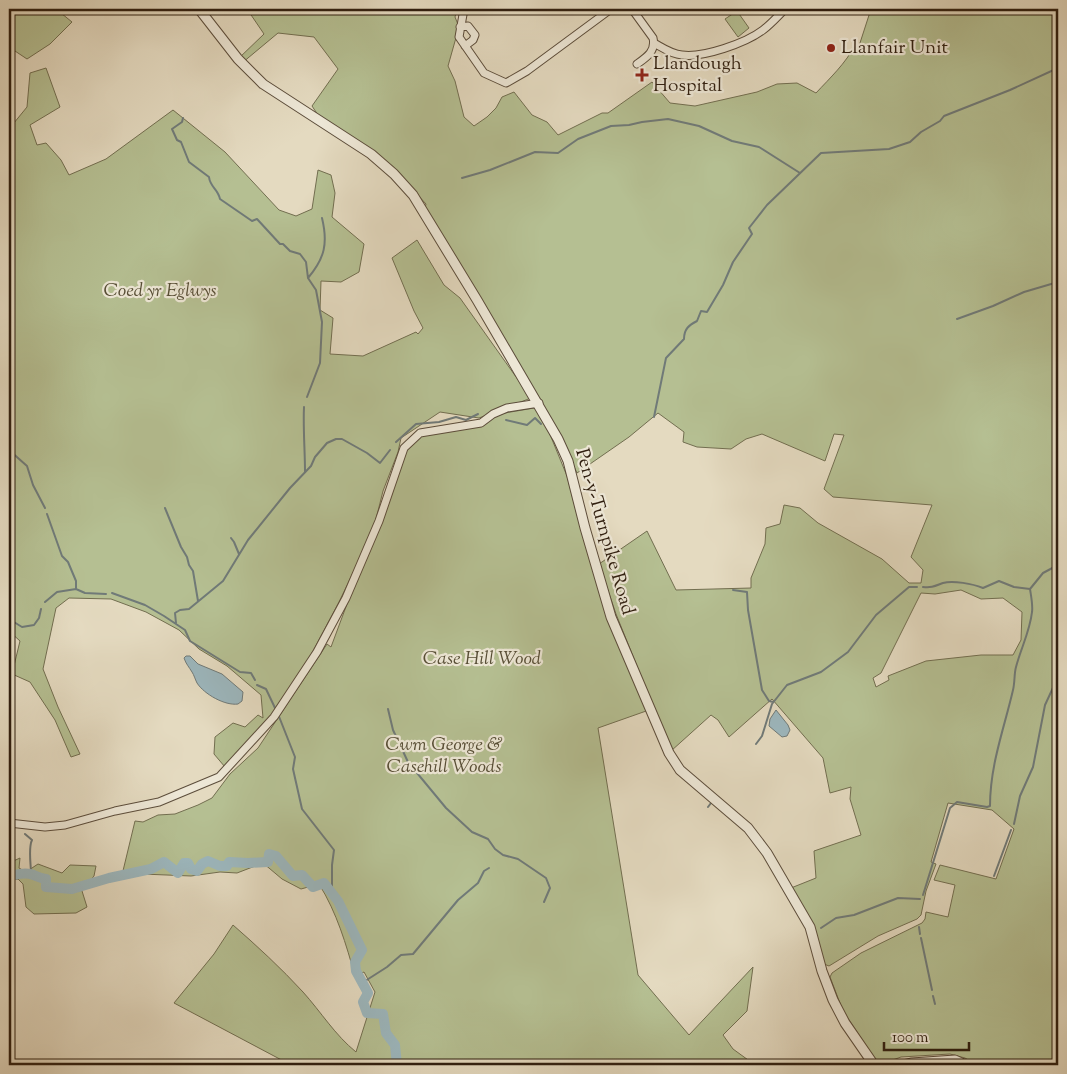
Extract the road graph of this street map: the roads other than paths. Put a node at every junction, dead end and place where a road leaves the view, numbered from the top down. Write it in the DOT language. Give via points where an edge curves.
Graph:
graph roads {
  1 [pos="200,9"];
  2 [pos="464,9"];
  3 [pos="612,9"];
  4 [pos="632,9"];
  5 [pos="785,9"];
  6 [pos="460,27"];
  7 [pos="654,43"];
  8 [pos="465,46"];
  9 [pos="637,64"];
  10 [pos="538,403"];
  11 [pos="9,823"];
  12 [pos="874,1065"];
  13 [pos="899,1065"];
  14 [pos="968,1065"];
  1 -- 10 [label="street, Pen-y-Turnpike Road" via="238,59 263,84 371,154 413,195"];
  2 -- 6 [label="street"];
  3 -- 8 [label="street" via="506,84 484,72"];
  4 -- 7 [label="street"];
  5 -- 7 [label="street" via="755,36 730,47 687,56 668,52"];
  6 -- 8 [label="street" via="459,37"];
  6 -- 8 [label="street" via="468,26 474,35"];
  7 -- 9 [label="street" via="651,52"];
  10 -- 11 [label="street" via="507,408 481,423 420,433 404,448 379,521 346,598 317,652 274,717 220,777 159,802 65,825 44,827"];
  10 -- 12 [label="street, Pen-y-Turnpike Road" via="568,461 611,617 669,753 684,775 748,828 767,853 810,926 822,970 844,1023"];
  13 -- 14 [label="street" via="955,1059"];
}
